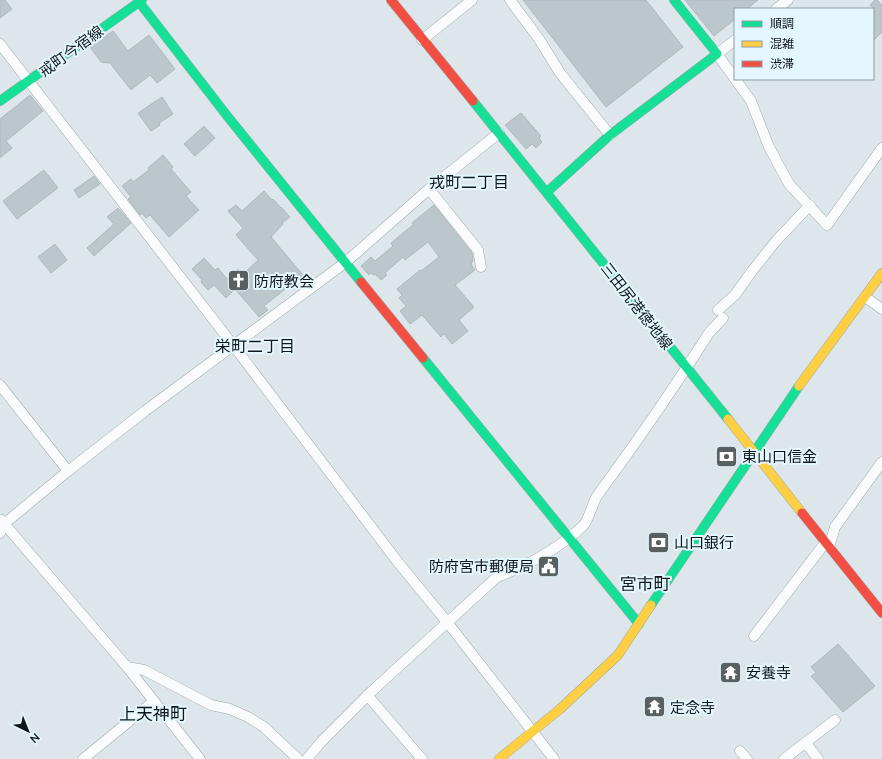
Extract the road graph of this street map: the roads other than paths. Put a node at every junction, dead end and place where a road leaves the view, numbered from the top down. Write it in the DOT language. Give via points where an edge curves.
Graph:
graph roads {
  1 [pos="391,0"];
  2 [pos="472,0"];
  3 [pos="510,0"];
  4 [pos="674,0"];
  5 [pos="788,0"];
  6 [pos="139,1"];
  7 [pos="777,8"];
  8 [pos="422,40"];
  9 [pos="734,41"];
  10 [pos="0,44"];
  11 [pos="717,54"];
  12 [pos="734,78"];
  13 [pos="736,80"];
  14 [pos="28,81"];
  15 [pos="0,101"];
  16 [pos="499,133"];
  17 [pos="610,135"];
  18 [pos="882,148"];
  19 [pos="429,189"];
  20 [pos="547,192"];
  21 [pos="810,205"];
  22 [pos="346,262"];
  23 [pos="481,267"];
  24 [pos="882,273"];
  25 [pos="865,297"];
  26 [pos="882,309"];
  27 [pos="233,345"];
  28 [pos="686,367"];
  29 [pos="0,385"];
  30 [pos="754,452"];
  31 [pos="882,462"];
  32 [pos="68,471"];
  33 [pos="1,525"];
  34 [pos="568,537"];
  35 [pos="827,545"];
  36 [pos="882,613"];
  37 [pos="447,622"];
  38 [pos="639,624"];
  39 [pos="754,636"];
  40 [pos="127,667"];
  41 [pos="367,696"];
  42 [pos="154,701"];
  43 [pos="836,720"];
  44 [pos="534,733"];
  45 [pos="806,743"];
  46 [pos="83,759"];
  47 [pos="200,759"];
  48 [pos="298,759"];
  49 [pos="307,759"];
  50 [pos="422,759"];
  51 [pos="499,759"];
  52 [pos="554,759"];
  53 [pos="784,759"];
  54 [pos="818,759"];
  1 -- 8 [label="street, 三田尻港徳地線"];
  2 -- 8 [label="street"];
  3 -- 17 [label="street" via="560,73"];
  4 -- 11 [label="street"];
  5 -- 7 [label="street"];
  6 -- 14 [label="street, 戒町今宿線"];
  6 -- 22 [label="street" via="228,117"];
  8 -- 16 [label="street, 三田尻港徳地線"];
  9 -- 11 [label="street"];
  10 -- 14 [label="street"];
  11 -- 12 [label="street"];
  11 -- 17 [label="street"];
  13 -- 21 [label="street" via="751,101 769,147 789,184"];
  14 -- 15 [label="street, 戒町今宿線"];
  14 -- 27 [label="street"];
  16 -- 19 [label="street"];
  16 -- 20 [label="street, 三田尻港徳地線"];
  17 -- 20 [label="street"];
  18 -- 21 [label="street" via="827,225"];
  19 -- 22 [label="street"];
  19 -- 23 [label="street" via="478,250"];
  20 -- 28 [label="street, 三田尻港徳地線"];
  21 -- 28 [label="street" via="752,271"];
  22 -- 27 [label="street"];
  22 -- 34 [label="street"];
  24 -- 25 [label="street"];
  25 -- 26 [label="street"];
  25 -- 30 [label="street"];
  27 -- 32 [label="street"];
  27 -- 37 [label="street" via="397,561"];
  28 -- 30 [label="street, 三田尻港徳地線"];
  28 -- 34 [label="street" via="594,501 584,525"];
  29 -- 32 [label="street"];
  30 -- 35 [label="street, 三田尻港徳地線"];
  30 -- 38 [label="street"];
  31 -- 35 [label="street" via="835,527"];
  32 -- 33 [label="street"];
  33 -- 40 [label="street"];
  34 -- 37 [label="street" via="550,552 497,577"];
  34 -- 38 [label="street"];
  35 -- 36 [label="street, 三田尻港徳地線"];
  35 -- 39 [label="street"];
  37 -- 41 [label="street"];
  37 -- 44 [label="street"];
  38 -- 44 [label="street" via="613,660 594,680"];
  40 -- 42 [label="street"];
  40 -- 48 [label="street" via="144,670 211,705 230,709 248,717 264,727"];
  41 -- 49 [label="street"];
  41 -- 50 [label="street"];
  42 -- 46 [label="street"];
  42 -- 47 [label="street"];
  43 -- 45 [label="street"];
  44 -- 51 [label="street"];
  44 -- 52 [label="street"];
  45 -- 53 [label="street"];
  45 -- 54 [label="street"];
}
